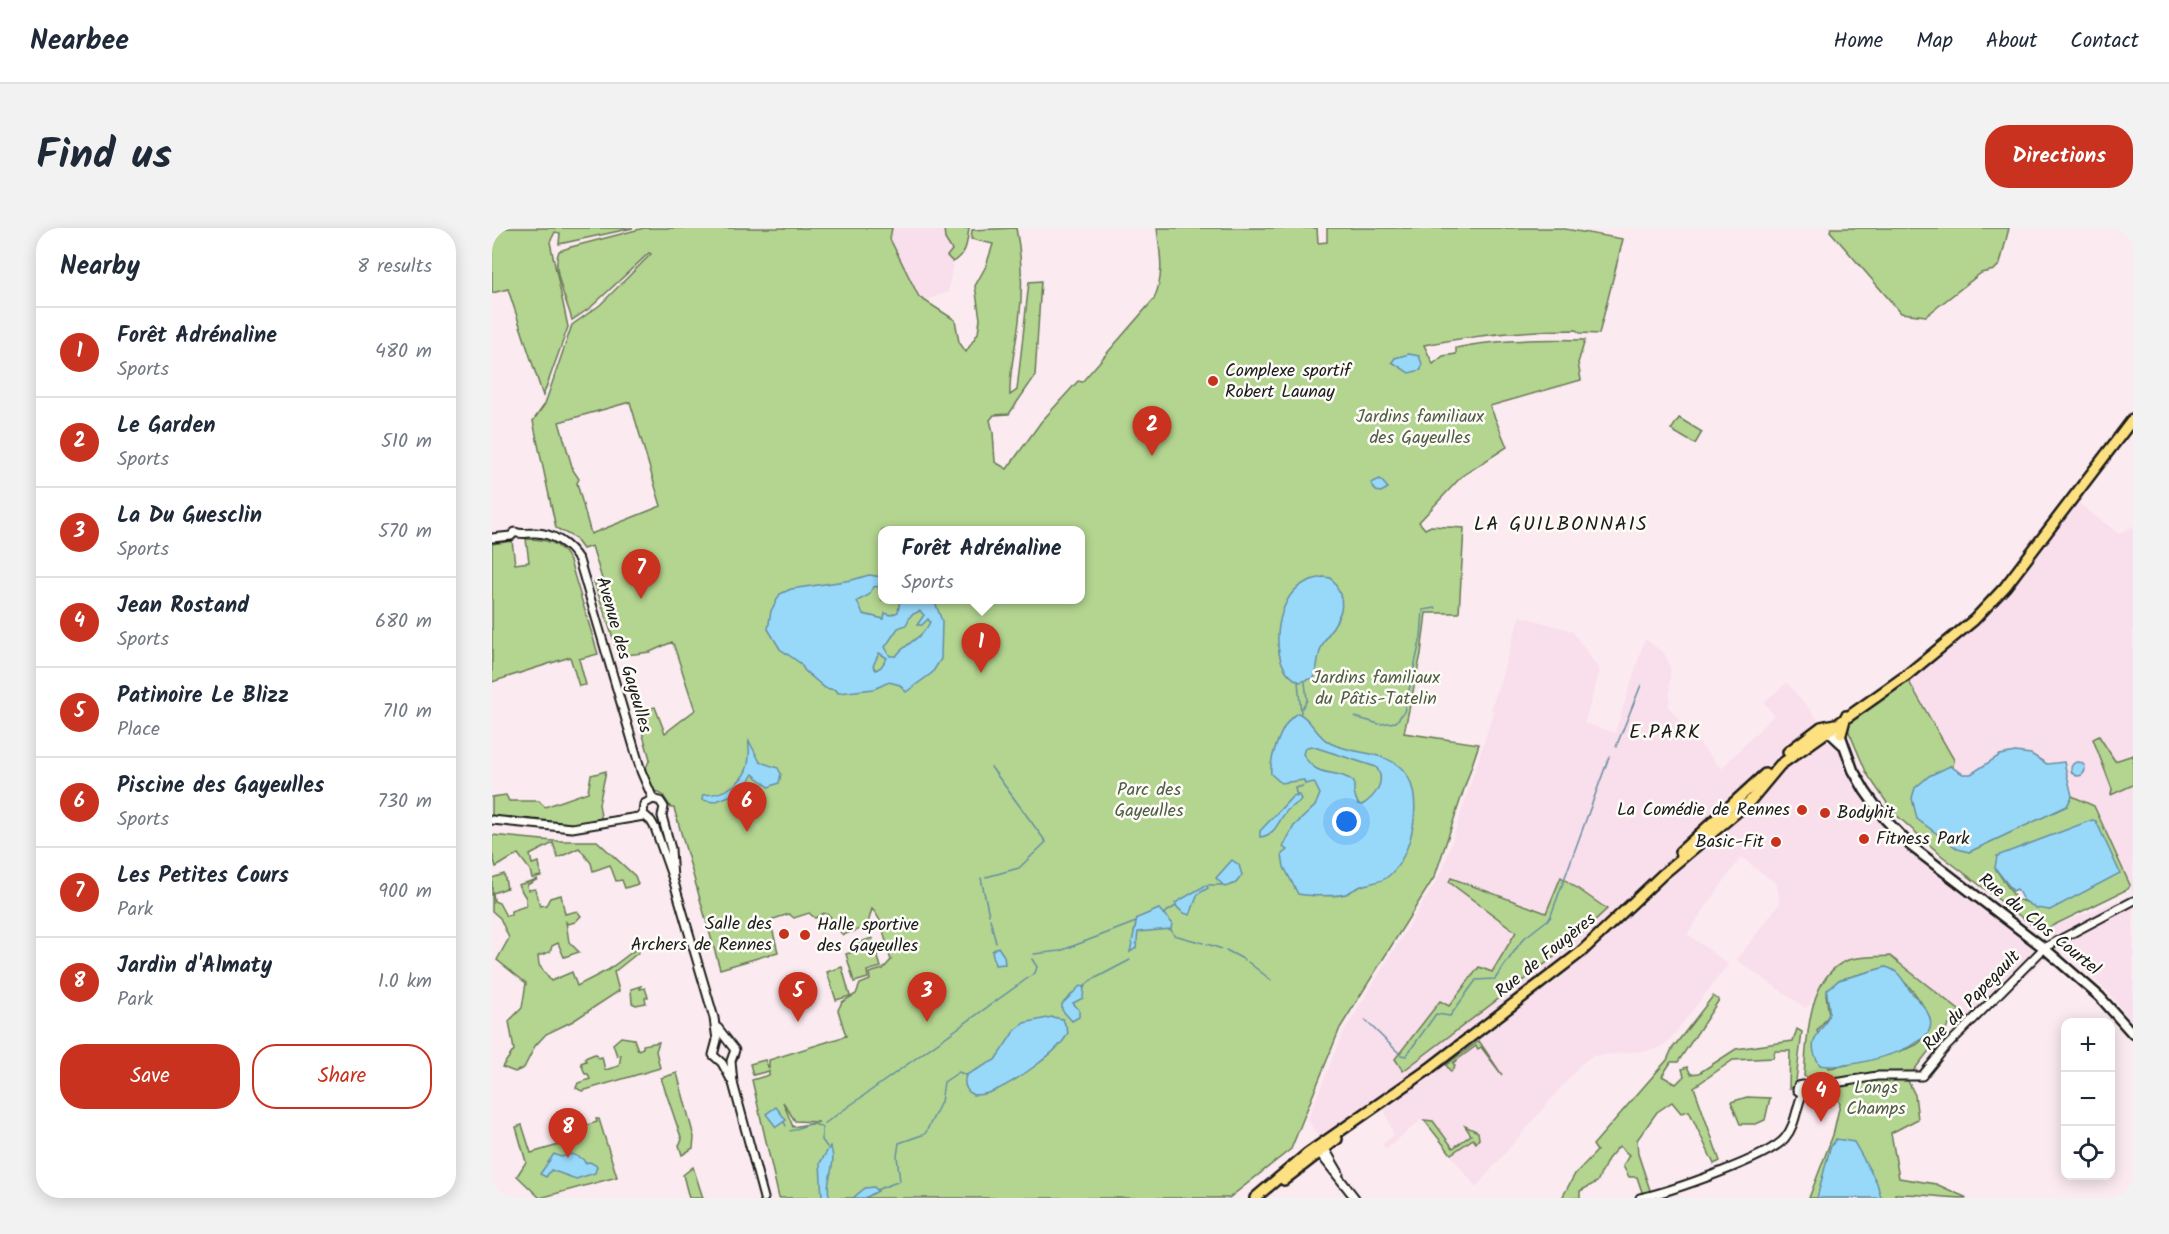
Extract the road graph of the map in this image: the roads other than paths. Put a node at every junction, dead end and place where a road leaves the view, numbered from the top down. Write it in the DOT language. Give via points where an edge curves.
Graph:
graph roads {
  1 [pos="2133,419"];
  2 [pos="492,538"];
  3 [pos="1847,715"];
  4 [pos="1830,726"];
  5 [pos="1841,734"];
  6 [pos="1842,744"];
  7 [pos="646,806"];
  8 [pos="662,816"];
  9 [pos="492,820"];
  10 [pos="651,821"];
  11 [pos="673,879"];
  12 [pos="2133,901"];
  13 [pos="2044,948"];
  14 [pos="714,1018"];
  15 [pos="2133,1034"];
  16 [pos="727,1041"];
  17 [pos="716,1044"];
  18 [pos="731,1062"];
  19 [pos="722,1063"];
  20 [pos="733,1083"];
  21 [pos="1320,1150"];
  22 [pos="764,1198"];
  23 [pos="1255,1198"];
  24 [pos="1355,1198"];
  25 [pos="1640,1198"];
  1 -- 3 [label="main road" via="1997,597 1935,653"];
  2 -- 7 [label="street, Avenue des Gayeulles" via="547,534 571,550 582,567 640,771"];
  3 -- 4 [label="main road"];
  3 -- 5 [label="main road"];
  4 -- 5 [label="main road"];
  4 -- 6 [label="main road, Rue du Clos Courtel"];
  4 -- 21 [label="main road, Rue de Fougères" via="1793,748 1688,844 1568,970"];
  5 -- 6 [label="main road, Rue du Clos Courtel"];
  6 -- 13 [label="main road, Rue du Clos Courtel" via="1872,802 1911,843"];
  7 -- 8 [label="street, Avenue des Gayeulles" via="663,805"];
  7 -- 9 [label="street" via="619,820 572,828"];
  7 -- 10 [label="street, Avenue des Gayeulles"];
  8 -- 10 [label="street"];
  8 -- 11 [label="street, Avenue des Gayeulles" via="672,849"];
  10 -- 11 [label="street, Avenue des Gayeulles"];
  11 -- 14 [label="street, Avenue des Gayeulles"];
  12 -- 13 [label="street, Rue du Papegault"];
  13 -- 15 [label="main road, Rue du Clos Courtel" via="2100,997"];
  13 -- 25 [label="street, Rue du Papegault" via="1922,1076 1876,1076 1803,1091 1788,1136 1777,1146"];
  14 -- 16 [label="street, Avenue des Gayeulles"];
  14 -- 17 [label="street, Avenue des Gayeulles"];
  16 -- 17 [label="street"];
  16 -- 18 [label="street, Avenue des Gayeulles" via="735,1050"];
  17 -- 19 [label="street, Avenue des Gayeulles" via="713,1055"];
  18 -- 19 [label="street"];
  18 -- 20 [label="street, Avenue des Gayeulles"];
  19 -- 20 [label="street, Avenue des Gayeulles"];
  20 -- 22 [label="street, Avenue des Gayeulles"];
  21 -- 23 [label="main road"];
  21 -- 24 [label="street"];
}
